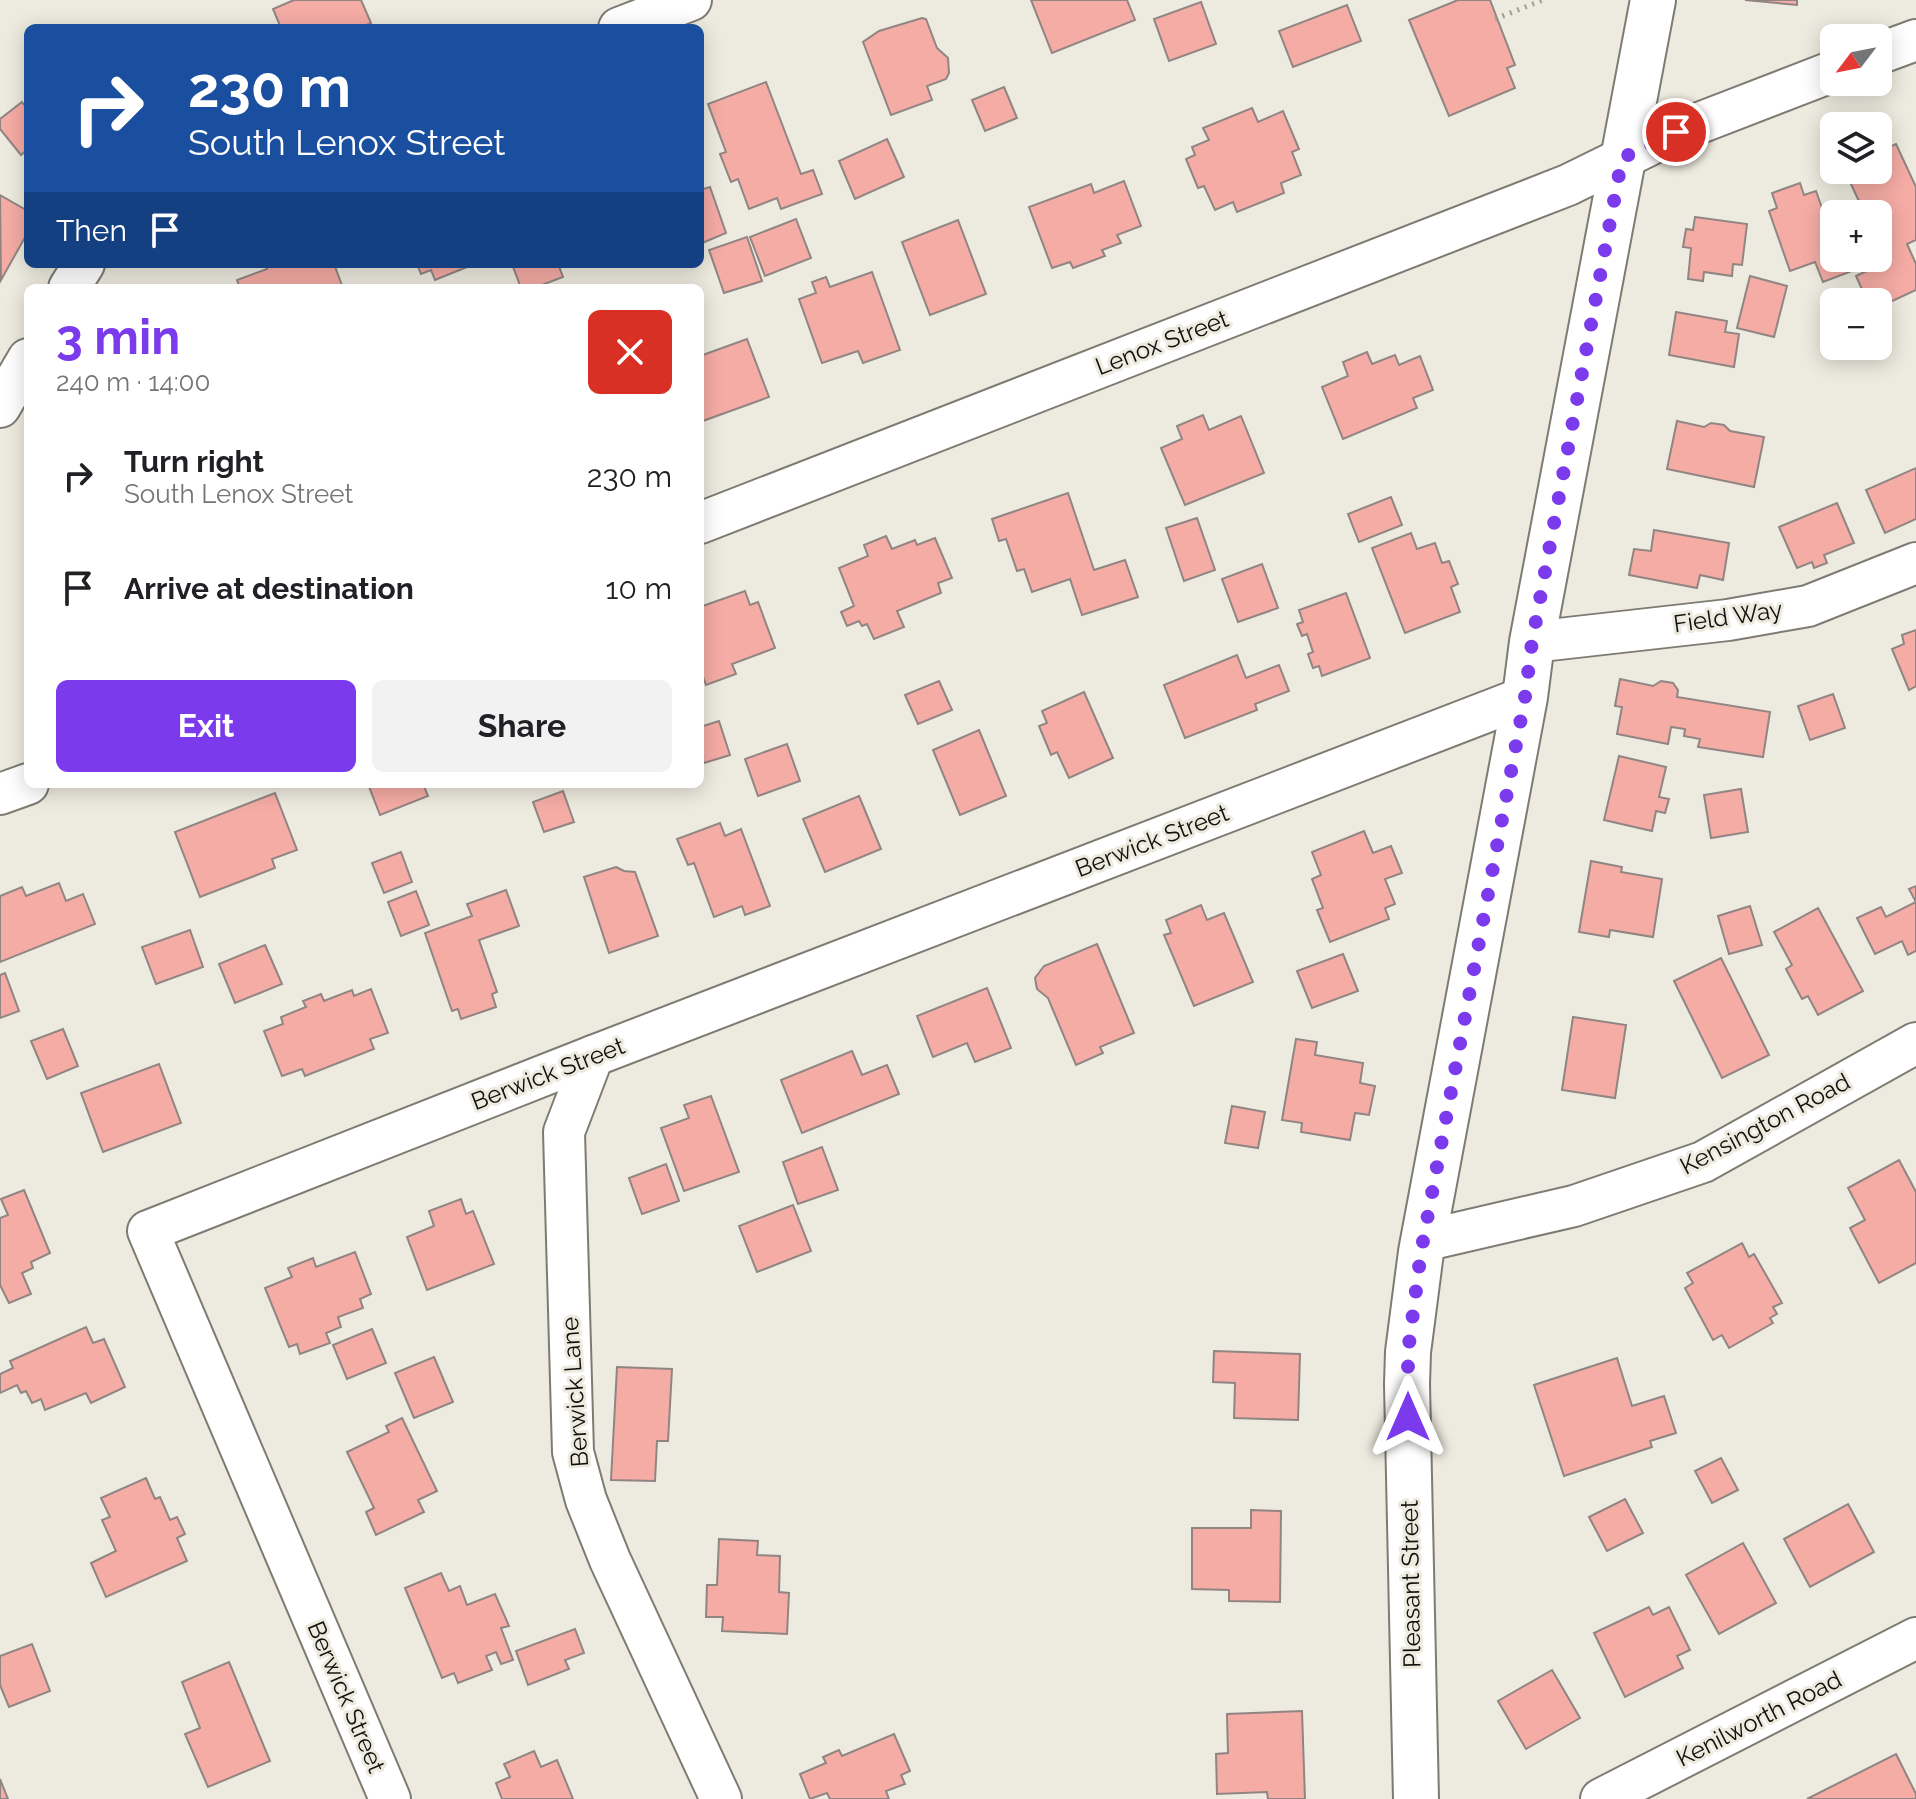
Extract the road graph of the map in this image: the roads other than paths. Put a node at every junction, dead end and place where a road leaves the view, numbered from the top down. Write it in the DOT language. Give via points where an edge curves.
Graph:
graph roads {
  1 [pos="691,0"];
  2 [pos="1653,0"];
  3 [pos="629,24"];
  4 [pos="1916,40"];
  5 [pos="1892,49"];
  6 [pos="1820,76"];
  7 [pos="1622,158"];
  8 [pos="24,366"];
  9 [pos="0,407"];
  10 [pos="704,521"];
  11 [pos="1916,563"];
  12 [pos="1532,642"];
  13 [pos="1525,697"];
  14 [pos="24,785"];
  15 [pos="0,794"];
  16 [pos="1916,1043"];
  17 [pos="593,1056"];
  18 [pos="1423,1241"];
  19 [pos="1916,1638"];
  20 [pos="390,1799"];
  21 [pos="721,1799"];
  22 [pos="1416,1799"];
  23 [pos="1601,1799"];
  1 -- 3 [label="street"];
  2 -- 7 [label="main road, Pleasant Street"];
  4 -- 5 [label="street"];
  6 -- 7 [label="street, Lenox Street"];
  7 -- 10 [label="street, Lenox Street" via="1568,185"];
  7 -- 12 [label="main road, Pleasant Street"];
  8 -- 9 [label="street"];
  11 -- 12 [label="street, Field Way" via="1808,606"];
  12 -- 13 [label="main road, Pleasant Street"];
  13 -- 17 [label="street, Berwick Street"];
  13 -- 18 [label="main road, Pleasant Street"];
  14 -- 15 [label="street"];
  16 -- 18 [label="street, Kensington Road" via="1703,1162 1574,1206"];
  17 -- 20 [label="street, Berwick Street" via="148,1231"];
  17 -- 21 [label="street, Berwick Lane" via="564,1132 573,1452 610,1560"];
  18 -- 22 [label="main road, Pleasant Street" via="1407,1384"];
  19 -- 23 [label="street, Kenilworth Road"];
}
